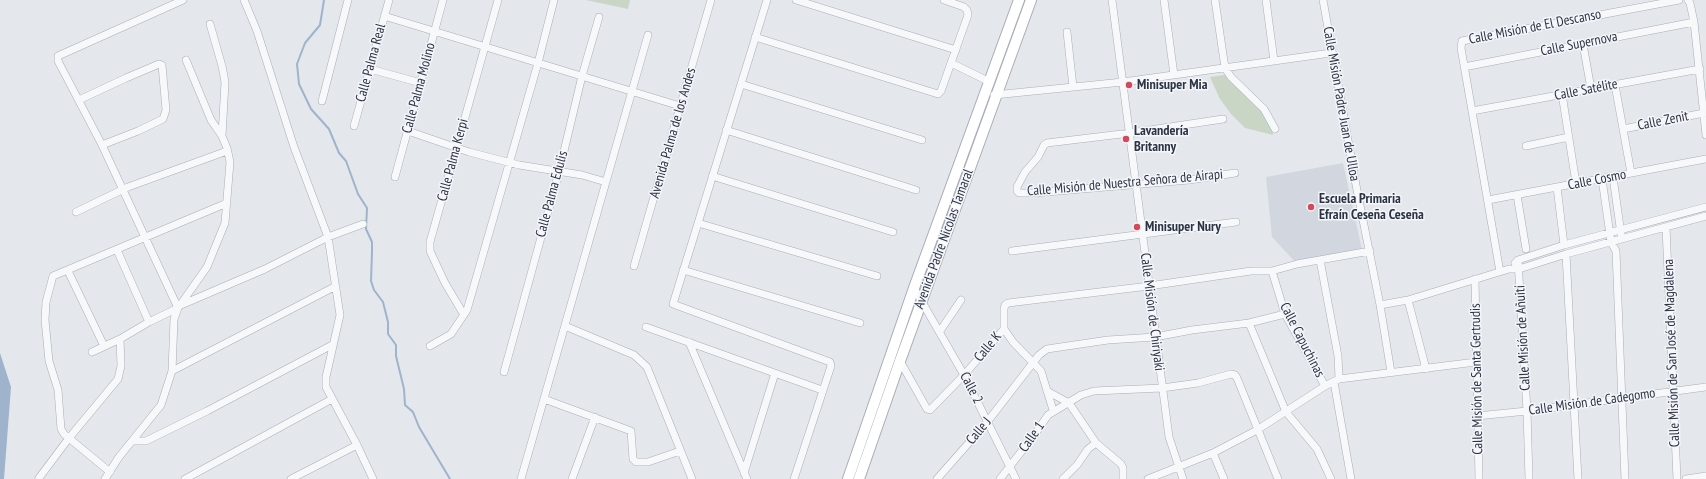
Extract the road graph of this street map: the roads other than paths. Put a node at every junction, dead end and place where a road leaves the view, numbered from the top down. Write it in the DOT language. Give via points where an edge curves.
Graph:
graph roads {
  1 [pos="183,0"];
  2 [pos="244,0"];
  3 [pos="348,0"];
  4 [pos="389,0"];
  5 [pos="443,0"];
  6 [pos="498,0"];
  7 [pos="554,0"];
  8 [pos="711,0"];
  9 [pos="767,0"];
  10 [pos="796,0"];
  11 [pos="944,0"];
  12 [pos="1019,0"];
  13 [pos="1031,0"];
  14 [pos="1112,0"];
  15 [pos="1164,0"];
  16 [pos="1215,0"];
  17 [pos="1266,0"];
  18 [pos="1322,0"];
  19 [pos="1679,0"];
  20 [pos="1689,0"];
  21 [pos="384,16"];
  22 [pos="599,17"];
  23 [pos="1694,22"];
  24 [pos="210,24"];
  25 [pos="435,31"];
  26 [pos="1067,32"];
  27 [pos="648,35"];
  28 [pos="755,37"];
  29 [pos="1583,44"];
  30 [pos="485,47"];
  31 [pos="956,50"];
  32 [pos="1331,53"];
  33 [pos="186,60"];
  34 [pos="1274,61"];
  35 [pos="538,63"];
  36 [pos="951,63"];
  37 [pos="1464,67"];
  38 [pos="1225,68"];
  39 [pos="370,69"];
  40 [pos="1700,69"];
  41 [pos="1174,75"];
  42 [pos="582,76"];
  43 [pos="990,82"];
  44 [pos="1123,82"];
  45 [pos="420,84"];
  46 [pos="741,84"];
  47 [pos="1615,85"];
  48 [pos="1073,87"];
  49 [pos="1591,89"];
  50 [pos="632,92"];
  51 [pos="986,93"];
  52 [pos="1562,94"];
  53 [pos="996,96"];
  54 [pos="79,100"];
  55 [pos="322,101"];
  56 [pos="680,106"];
  57 [pos="1472,111"];
  58 [pos="1704,113"];
  59 [pos="1223,119"];
  60 [pos="354,126"];
  61 [pos="1275,128"];
  62 [pos="1623,129"];
  63 [pos="726,130"];
  64 [pos="408,131"];
  65 [pos="1130,133"];
  66 [pos="222,136"];
  67 [pos="1706,136"];
  68 [pos="1569,137"];
  69 [pos="922,140"];
  70 [pos="102,145"];
  71 [pos="1526,146"];
  72 [pos="457,147"];
  73 [pos="228,151"];
  74 [pos="1706,159"];
  75 [pos="509,162"];
  76 [pos="559,172"];
  77 [pos="1234,172"];
  78 [pos="1631,173"];
  79 [pos="712,176"];
  80 [pos="395,177"];
  81 [pos="1613,177"];
  82 [pos="1602,178"];
  83 [pos="606,182"];
  84 [pos="1576,183"];
  85 [pos="1136,184"];
  86 [pos="1558,187"];
  87 [pos="122,190"];
  88 [pos="916,190"];
  89 [pos="1517,195"];
  90 [pos="1488,200"];
  91 [pos="227,203"];
  92 [pos="1706,207"];
  93 [pos="76,212"];
  94 [pos="1706,216"];
  95 [pos="1236,222"];
  96 [pos="363,224"];
  97 [pos="698,224"];
  98 [pos="1666,227"];
  99 [pos="1620,230"];
  100 [pos="893,232"];
  101 [pos="1610,233"];
  102 [pos="1142,234"];
  103 [pos="144,238"];
  104 [pos="328,238"];
  105 [pos="1622,239"];
  106 [pos="1611,242"];
  107 [pos="1564,245"];
  108 [pos="1526,249"];
  109 [pos="117,250"];
  110 [pos="1012,251"];
  111 [pos="1616,251"];
  112 [pos="1370,252"];
  113 [pos="1566,254"];
  114 [pos="1320,260"];
  115 [pos="1518,260"];
  116 [pos="634,266"];
  117 [pos="1509,269"];
  118 [pos="683,270"];
  119 [pos="1519,270"];
  120 [pos="68,271"];
  121 [pos="1272,271"];
  122 [pos="1500,272"];
  123 [pos="877,276"];
  124 [pos="1475,279"];
  125 [pos="336,286"];
  126 [pos="1149,286"];
  127 [pos="914,288"];
  128 [pos="922,300"];
  129 [pos="961,300"];
  130 [pos="1408,300"];
  131 [pos="1380,305"];
  132 [pos="180,307"];
  133 [pos="1285,314"];
  134 [pos="464,315"];
  135 [pos="149,322"];
  136 [pos="860,323"];
  137 [pos="1249,323"];
  138 [pos="565,326"];
  139 [pos="646,327"];
  140 [pos="1004,329"];
  141 [pos="940,331"];
  142 [pos="1155,337"];
  143 [pos="120,339"];
  144 [pos="689,342"];
  145 [pos="332,345"];
  146 [pos="104,346"];
  147 [pos="430,346"];
  148 [pos="92,352"];
  149 [pos="900,361"];
  150 [pos="1034,362"];
  151 [pos="1476,362"];
  152 [pos="1426,369"];
  153 [pos="172,371"];
  154 [pos="504,372"];
  155 [pos="1390,372"];
  156 [pos="775,373"];
  157 [pos="964,375"];
  158 [pos="1337,380"];
  159 [pos="1325,386"];
  160 [pos="1706,387"];
  161 [pos="1162,388"];
  162 [pos="822,390"];
  163 [pos="1047,391"];
  164 [pos="1674,391"];
  165 [pos="1622,398"];
  166 [pos="544,399"];
  167 [pos="332,400"];
  168 [pos="1069,403"];
  169 [pos="1575,405"];
  170 [pos="1053,410"];
  171 [pos="1527,411"];
  172 [pos="1286,412"];
  173 [pos="1477,416"];
  174 [pos="595,417"];
  175 [pos="988,421"];
  176 [pos="1258,430"];
  177 [pos="69,438"];
  178 [pos="132,441"];
  179 [pos="1096,444"];
  180 [pos="357,445"];
  181 [pos="680,451"];
  182 [pos="1213,452"];
  183 [pos="1010,467"];
  184 [pos="1178,468"];
  185 [pos="110,472"];
  186 [pos="746,476"];
  187 [pos="1706,476"];
  188 [pos="39,478"];
  189 [pos="105,479"];
  190 [pos="185,479"];
  191 [pos="291,479"];
  192 [pos="373,479"];
  193 [pos="521,479"];
  194 [pos="572,479"];
  195 [pos="692,479"];
  196 [pos="794,479"];
  197 [pos="848,479"];
  198 [pos="859,479"];
  199 [pos="937,479"];
  200 [pos="1000,479"];
  201 [pos="1016,479"];
  202 [pos="1063,479"];
  203 [pos="1123,479"];
  204 [pos="1148,479"];
  205 [pos="1183,479"];
  206 [pos="1224,479"];
  207 [pos="1278,479"];
  208 [pos="1331,479"];
  209 [pos="1351,479"];
  210 [pos="1479,479"];
  211 [pos="1528,479"];
  212 [pos="1578,479"];
  213 [pos="1625,479"];
  214 [pos="1677,479"];
  215 [pos="1686,479"];
  1 -- 54 [label="street" via="58,56 58,61"];
  2 -- 104 [label="street"];
  3 -- 55 [label="street"];
  4 -- 21 [label="street, Calle Palma Real"];
  5 -- 25 [label="street, Calle Palma Molino"];
  6 -- 30 [label="street, Calle Palma Kerpi"];
  7 -- 35 [label="street"];
  8 -- 56 [label="street, Avenida Palma de los Andes"];
  9 -- 28 [label="street"];
  10 -- 31 [label="street"];
  11 -- 31 [label="street" via="967,10 968,15"];
  12 -- 43 [label="street, Avenida Padre Nicolas Tamaral"];
  13 -- 53 [label="street, Avenida Padre Nicolas Tamaral"];
  14 -- 44 [label="street, Calle Misión de Chiriyaki"];
  15 -- 41 [label="street"];
  16 -- 38 [label="street"];
  17 -- 34 [label="street"];
  18 -- 32 [label="street, Calle Misión Padre Juan de Ulloa"];
  19 -- 37 [label="street, Calle Misión de El Descanso" via="1462,41"];
  20 -- 23 [label="street"];
  21 -- 25 [label="street"];
  21 -- 39 [label="street, Calle Palma Real"];
  22 -- 42 [label="street, Calle Palma Edulis"];
  23 -- 29 [label="street, Calle Supernova"];
  23 -- 40 [label="street"];
  24 -- 66 [label="street" via="225,82"];
  25 -- 30 [label="street"];
  25 -- 45 [label="street, Calle Palma Molino"];
  26 -- 48 [label="street"];
  27 -- 50 [label="street"];
  28 -- 36 [label="street" via="938,94"];
  28 -- 46 [label="street"];
  29 -- 37 [label="street, Calle Supernova"];
  29 -- 49 [label="street"];
  30 -- 35 [label="street"];
  30 -- 72 [label="street, Calle Palma Kerpi"];
  31 -- 36 [label="street"];
  32 -- 34 [label="street"];
  32 -- 112 [label="street, Calle Misión Padre Juan de Ulloa"];
  33 -- 66 [label="street" via="210,120"];
  34 -- 38 [label="street"];
  35 -- 42 [label="street"];
  35 -- 75 [label="street"];
  36 -- 43 [label="street"];
  37 -- 57 [label="street"];
  38 -- 41 [label="street"];
  38 -- 61 [label="street" via="1264,109"];
  39 -- 45 [label="street"];
  39 -- 60 [label="street, Calle Palma Real"];
  40 -- 47 [label="street, Calle Satélite"];
  40 -- 58 [label="street"];
  41 -- 44 [label="street"];
  42 -- 50 [label="street"];
  42 -- 76 [label="street, Calle Palma Edulis"];
  43 -- 51 [label="street, Avenida Padre Nicolas Tamaral"];
  44 -- 48 [label="street"];
  44 -- 65 [label="street, Calle Misión de Chiriyaki"];
  45 -- 64 [label="street, Calle Palma Molino"];
  46 -- 63 [label="street"];
  46 -- 69 [label="street"];
  47 -- 49 [label="street, Calle Satélite"];
  47 -- 62 [label="street"];
  48 -- 53 [label="street"];
  49 -- 52 [label="street, Calle Satélite"];
  50 -- 56 [label="street"];
  50 -- 83 [label="street"];
  51 -- 53 [label="street"];
  51 -- 127 [label="street, Avenida Padre Nicolas Tamaral"];
  52 -- 57 [label="street, Calle Satélite"];
  52 -- 68 [label="street"];
  53 -- 128 [label="street, Avenida Padre Nicolas Tamaral"];
  54 -- 70 [label="street"];
  54 -- 70 [label="street" via="159,64 162,65 166,110 163,119"];
  56 -- 116 [label="street, Avenida Palma de los Andes"];
  57 -- 90 [label="street"];
  58 -- 62 [label="street, Calle Zenit"];
  58 -- 67 [label="street"];
  59 -- 65 [label="street"];
  62 -- 78 [label="street"];
  63 -- 79 [label="street"];
  63 -- 88 [label="street"];
  64 -- 72 [label="street"];
  64 -- 80 [label="street, Calle Palma Molino"];
  65 -- 85 [label="street, Calle Misión de Chiriyaki"];
  65 -- 85 [label="street, Calle Misión de Nuestra Señora de Airapi" via="1046,143 1026,172 1017,191 1034,193"];
  66 -- 73 [label="street"];
  68 -- 71 [label="street"];
  68 -- 84 [label="street"];
  70 -- 87 [label="street"];
  72 -- 75 [label="street"];
  72 -- 134 [label="street, Calle Palma Kerpi" via="430,248 445,283"];
  73 -- 87 [label="street"];
  73 -- 91 [label="street" via="230,162"];
  74 -- 78 [label="street, Calle Cosmo"];
  75 -- 76 [label="street"];
  75 -- 134 [label="street"];
  76 -- 83 [label="street"];
  76 -- 154 [label="street, Calle Palma Edulis"];
  77 -- 85 [label="street, Calle Misión de Nuestra Señora de Airapi" via="1189,180"];
  78 -- 81 [label="street, Calle Cosmo"];
  79 -- 97 [label="street"];
  79 -- 100 [label="street"];
  81 -- 82 [label="street, Calle Cosmo"];
  81 -- 99 [label="street"];
  82 -- 84 [label="street, Calle Cosmo"];
  82 -- 101 [label="street"];
  83 -- 138 [label="street"];
  84 -- 86 [label="street, Calle Cosmo"];
  85 -- 102 [label="street, Calle Misión de Chiriyaki"];
  86 -- 89 [label="street, Calle Cosmo"];
  86 -- 107 [label="street"];
  87 -- 93 [label="street"];
  87 -- 103 [label="street"];
  89 -- 90 [label="street, Calle Cosmo"];
  89 -- 108 [label="street"];
  90 -- 122 [label="street"];
  91 -- 103 [label="street"];
  91 -- 132 [label="street" via="225,224 207,267"];
  92 -- 99 [label="street"];
  94 -- 98 [label="street"];
  95 -- 102 [label="street"];
  96 -- 104 [label="street"];
  97 -- 118 [label="street"];
  97 -- 123 [label="street"];
  98 -- 105 [label="street"];
  98 -- 164 [label="street, Calle Misión de San José de Magdalena"];
  99 -- 101 [label="street"];
  99 -- 105 [label="street"];
  101 -- 106 [label="street"];
  101 -- 107 [label="street"];
  102 -- 110 [label="street"];
  102 -- 126 [label="street, Calle Misión de Chiriyaki"];
  103 -- 109 [label="street"];
  103 -- 132 [label="street"];
  104 -- 125 [label="street"];
  104 -- 132 [label="street"];
  105 -- 106 [label="street"];
  105 -- 111 [label="street"];
  106 -- 111 [label="street"];
  106 -- 113 [label="street"];
  107 -- 115 [label="street"];
  109 -- 120 [label="street"];
  109 -- 135 [label="street"];
  111 -- 165 [label="street"];
  112 -- 114 [label="street"];
  112 -- 131 [label="street, Calle Misión Padre Juan de Ulloa"];
  113 -- 119 [label="street"];
  113 -- 169 [label="street"];
  114 -- 121 [label="street"];
  114 -- 158 [label="street" via="1338,356"];
  115 -- 117 [label="street"];
  115 -- 119 [label="street, Calle Misión de Añuití"];
  117 -- 119 [label="street"];
  117 -- 122 [label="street"];
  118 -- 136 [label="street"];
  118 -- 162 [label="street" via="673,304 830,362 831,366"];
  119 -- 171 [label="street, Calle Misión de Añuití"];
  120 -- 146 [label="street"];
  120 -- 177 [label="street" via="53,276 46,302 45,320 49,361 58,390 61,429"];
  121 -- 126 [label="street" via="1251,271"];
  121 -- 133 [label="street, Calle Capuchinas"];
  122 -- 124 [label="street"];
  124 -- 130 [label="street"];
  124 -- 151 [label="street, Calle Misión de Santa Gertrudis"];
  125 -- 145 [label="street" via="340,315"];
  125 -- 153 [label="street"];
  126 -- 140 [label="street, Calle K" via="1008,303 1005,305"];
  126 -- 142 [label="street, Calle Misión de Chiriyaki"];
  127 -- 128 [label="street, Calle 2"];
  127 -- 197 [label="street, Avenida Padre Nicolas Tamaral"];
  128 -- 141 [label="street, Calle 2"];
  128 -- 149 [label="street, Avenida Padre Nicolas Tamaral"];
  129 -- 141 [label="street"];
  130 -- 131 [label="street"];
  130 -- 152 [label="street"];
  131 -- 155 [label="street, Calle Misión Padre Juan de Ulloa"];
  132 -- 135 [label="street"];
  132 -- 153 [label="street" via="174,319"];
  133 -- 137 [label="street, Calle J"];
  133 -- 159 [label="street, Calle Capuchinas"];
  134 -- 147 [label="street" via="451,334"];
  135 -- 143 [label="street"];
  137 -- 142 [label="street, Calle J"];
  137 -- 172 [label="street"];
  138 -- 166 [label="street"];
  138 -- 181 [label="street" via="634,356 647,367"];
  139 -- 144 [label="street"];
  140 -- 150 [label="street" via="1013,342"];
  140 -- 157 [label="street, Calle K"];
  141 -- 157 [label="street, Calle 2"];
  142 -- 150 [label="street, Calle J" via="1108,340 1047,349"];
  142 -- 161 [label="street, Calle Misión de Chiriyaki"];
  143 -- 146 [label="street"];
  143 -- 177 [label="street" via="118,379"];
  144 -- 156 [label="street"];
  144 -- 186 [label="street"];
  145 -- 167 [label="street" via="325,382"];
  145 -- 178 [label="street" via="146,441"];
  146 -- 148 [label="street"];
  149 -- 157 [label="street, Calle K" via="927,409 933,408"];
  149 -- 198 [label="street, Avenida Padre Nicolas Tamaral"];
  150 -- 163 [label="street" via="1041,371"];
  150 -- 175 [label="street, Calle J"];
  151 -- 152 [label="street"];
  151 -- 173 [label="street, Calle Misión de Santa Gertrudis"];
  152 -- 155 [label="street"];
  153 -- 178 [label="street" via="161,405"];
  155 -- 158 [label="street"];
  156 -- 162 [label="street"];
  156 -- 186 [label="street"];
  157 -- 175 [label="street, Calle 2"];
  158 -- 159 [label="street"];
  158 -- 209 [label="street"];
  159 -- 172 [label="street"];
  160 -- 164 [label="street, Calle Misión de Cadegomo"];
  161 -- 168 [label="street, Calle 1" via="1094,391 1081,395"];
  161 -- 176 [label="street, Calle 1" via="1235,375"];
  161 -- 184 [label="street, Calle Misión de Chiriyaki" via="1169,438"];
  162 -- 196 [label="street"];
  163 -- 168 [label="street"];
  163 -- 170 [label="street"];
  164 -- 165 [label="street, Calle Misión de Cadegomo"];
  164 -- 214 [label="street, Calle Misión de San José de Magdalena"];
  165 -- 169 [label="street, Calle Misión de Cadegomo"];
  165 -- 213 [label="street"];
  166 -- 174 [label="street"];
  166 -- 193 [label="street"];
  167 -- 180 [label="street"];
  167 -- 190 [label="street"];
  168 -- 170 [label="street, Calle 1"];
  168 -- 179 [label="street"];
  169 -- 171 [label="street, Calle Misión de Cadegomo"];
  169 -- 212 [label="street"];
  170 -- 183 [label="street, Calle 1"];
  171 -- 173 [label="street, Calle Misión de Cadegomo"];
  171 -- 211 [label="street, Calle Misión de Añuití"];
  172 -- 176 [label="street"];
  172 -- 208 [label="street" via="1317,449"];
  173 -- 210 [label="street, Calle Misión de Santa Gertrudis"];
  174 -- 181 [label="street" via="631,431 633,459 636,462 648,462"];
  174 -- 194 [label="street"];
  175 -- 183 [label="street, Calle 2"];
  175 -- 199 [label="street, Calle J"];
  176 -- 182 [label="street"];
  176 -- 207 [label="street"];
  177 -- 185 [label="street"];
  177 -- 188 [label="street"];
  178 -- 185 [label="street"];
  179 -- 202 [label="street" via="1088,449"];
  179 -- 203 [label="street" via="1121,464"];
  180 -- 191 [label="street"];
  180 -- 192 [label="street"];
  181 -- 195 [label="street"];
  182 -- 184 [label="street"];
  182 -- 206 [label="street"];
  183 -- 200 [label="street, Calle 1"];
  183 -- 201 [label="street, Calle 2"];
  184 -- 204 [label="street"];
  184 -- 205 [label="street, Calle Misión de Chiriyaki"];
  185 -- 189 [label="street"];
  187 -- 215 [label="street"];
}
